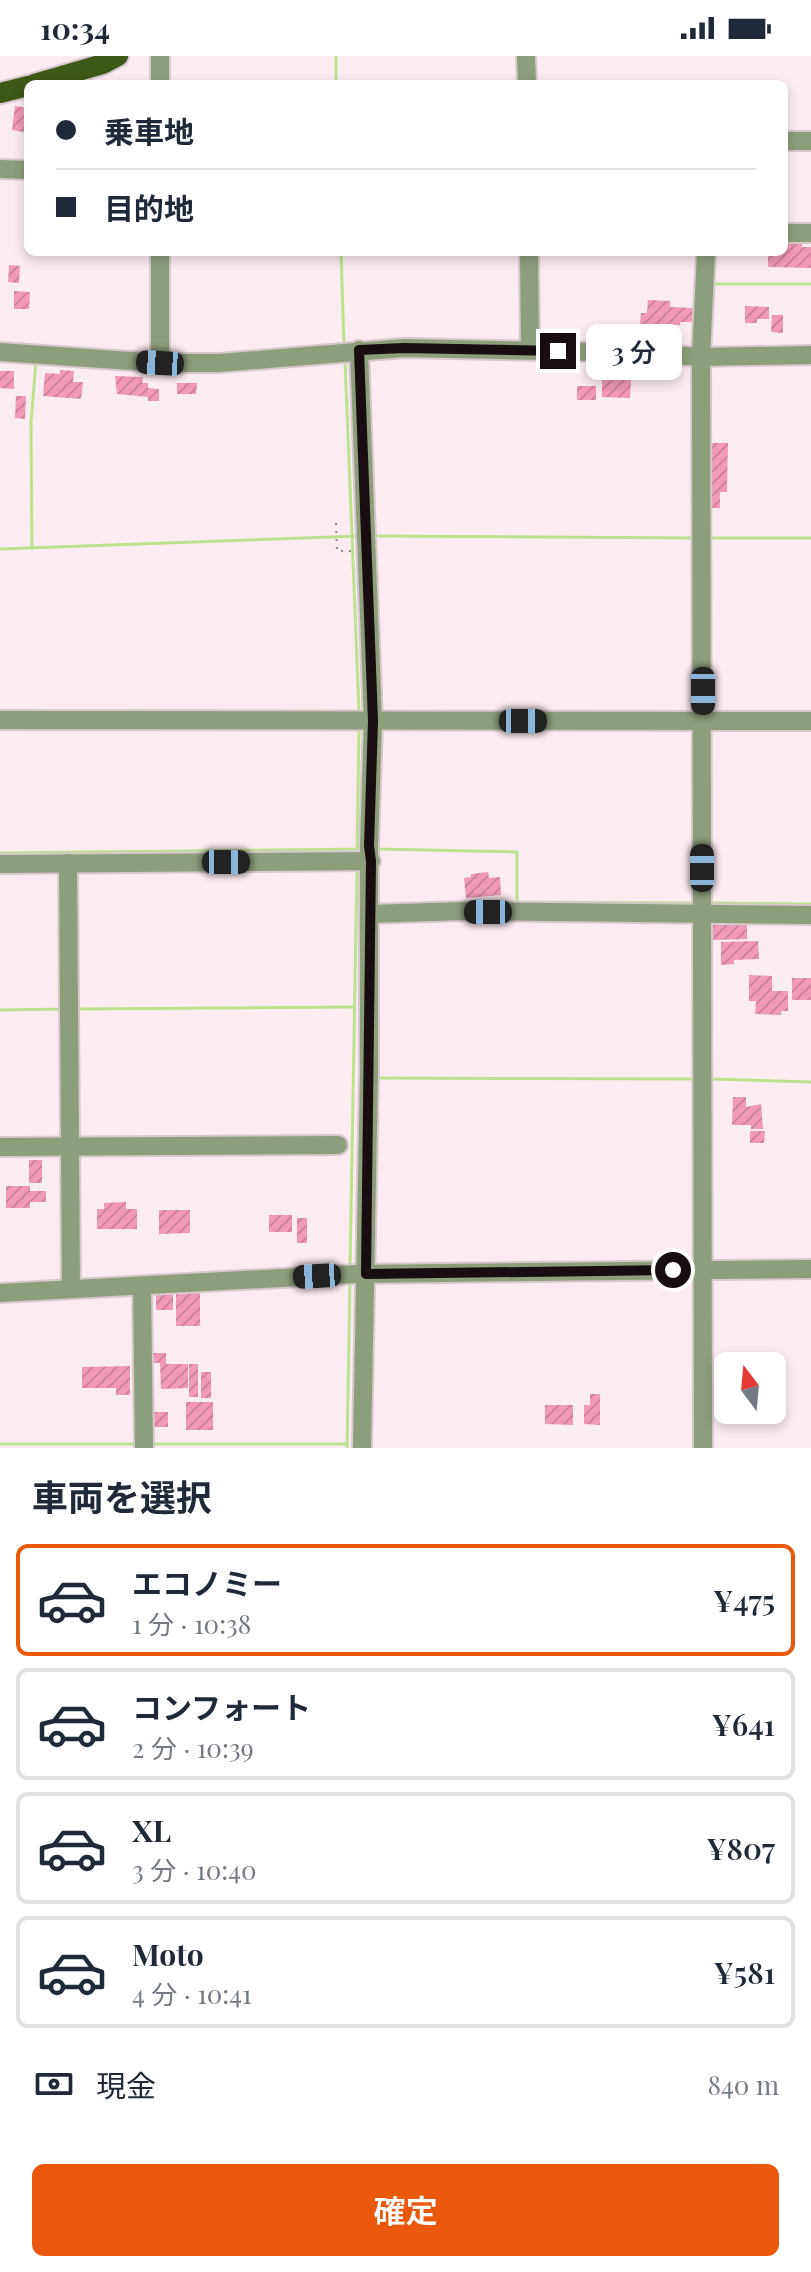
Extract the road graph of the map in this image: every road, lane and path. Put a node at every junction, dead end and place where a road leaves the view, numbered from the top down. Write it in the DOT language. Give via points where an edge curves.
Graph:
graph roads {
  1 [pos="118,56"];
  2 [pos="160,56"];
  3 [pos="526,56"];
  4 [pos="49,80"];
  5 [pos="160,80"];
  6 [pos="527,80"];
  7 [pos="24,87"];
  8 [pos="0,93"];
  9 [pos="788,141"];
  10 [pos="811,141"];
  11 [pos="0,169"];
  12 [pos="24,170"];
  13 [pos="788,233"];
  14 [pos="811,233"];
  15 [pos="160,256"];
  16 [pos="529,256"];
  17 [pos="706,256"];
  18 [pos="530,350"];
  19 [pos="350,351"];
  20 [pos="0,352"];
  21 [pos="811,355"];
  22 [pos="701,357"];
  23 [pos="160,363"];
  24 [pos="336,523"];
  25 [pos="349,551"];
  26 [pos="0,720"];
  27 [pos="364,721"];
  28 [pos="703,721"];
  29 [pos="811,721"];
  30 [pos="365,857"];
  31 [pos="68,863"];
  32 [pos="0,864"];
  33 [pos="702,907"];
  34 [pos="369,914"];
  35 [pos="811,915"];
  36 [pos="338,1145"];
  37 [pos="0,1147"];
  38 [pos="69,1152"];
  39 [pos="811,1269"];
  40 [pos="703,1270"];
  41 [pos="356,1274"];
  42 [pos="142,1286"];
  43 [pos="71,1289"];
  44 [pos="0,1293"];
  45 [pos="144,1444"];
  46 [pos="362,1448"];
  47 [pos="703,1448"];
  1 -- 4 [label="main road"];
  2 -- 5 [label="street"];
  3 -- 6 [label="street"];
  7 -- 8 [label="main road"];
  9 -- 10 [label="street"];
  11 -- 12 [label="street"];
  13 -- 14 [label="street"];
  15 -- 23 [label="street"];
  16 -- 18 [label="street"];
  17 -- 22 [label="street"];
  18 -- 19 [label="street"];
  18 -- 22 [label="street"];
  19 -- 23 [label="street"];
  19 -- 27 [label="street" via="365,535"];
  20 -- 23 [label="street"];
  21 -- 22 [label="street"];
  22 -- 28 [label="street"];
  24 -- 25 [label="path" via="337,551"];
  26 -- 27 [label="street"];
  27 -- 28 [label="street"];
  27 -- 30 [label="street"];
  28 -- 29 [label="street"];
  28 -- 33 [label="street"];
  30 -- 31 [label="street"];
  30 -- 34 [label="street"];
  31 -- 32 [label="street"];
  31 -- 38 [label="street"];
  33 -- 34 [label="street"];
  33 -- 35 [label="street"];
  33 -- 40 [label="street"];
  34 -- 41 [label="street" via="369,1077"];
  36 -- 38 [label="street"];
  37 -- 38 [label="street"];
  38 -- 43 [label="street"];
  39 -- 40 [label="street"];
  40 -- 41 [label="street"];
  40 -- 47 [label="street"];
  41 -- 42 [label="street"];
  41 -- 46 [label="street"];
  42 -- 43 [label="street"];
  42 -- 45 [label="street"];
  43 -- 44 [label="street"];
}
